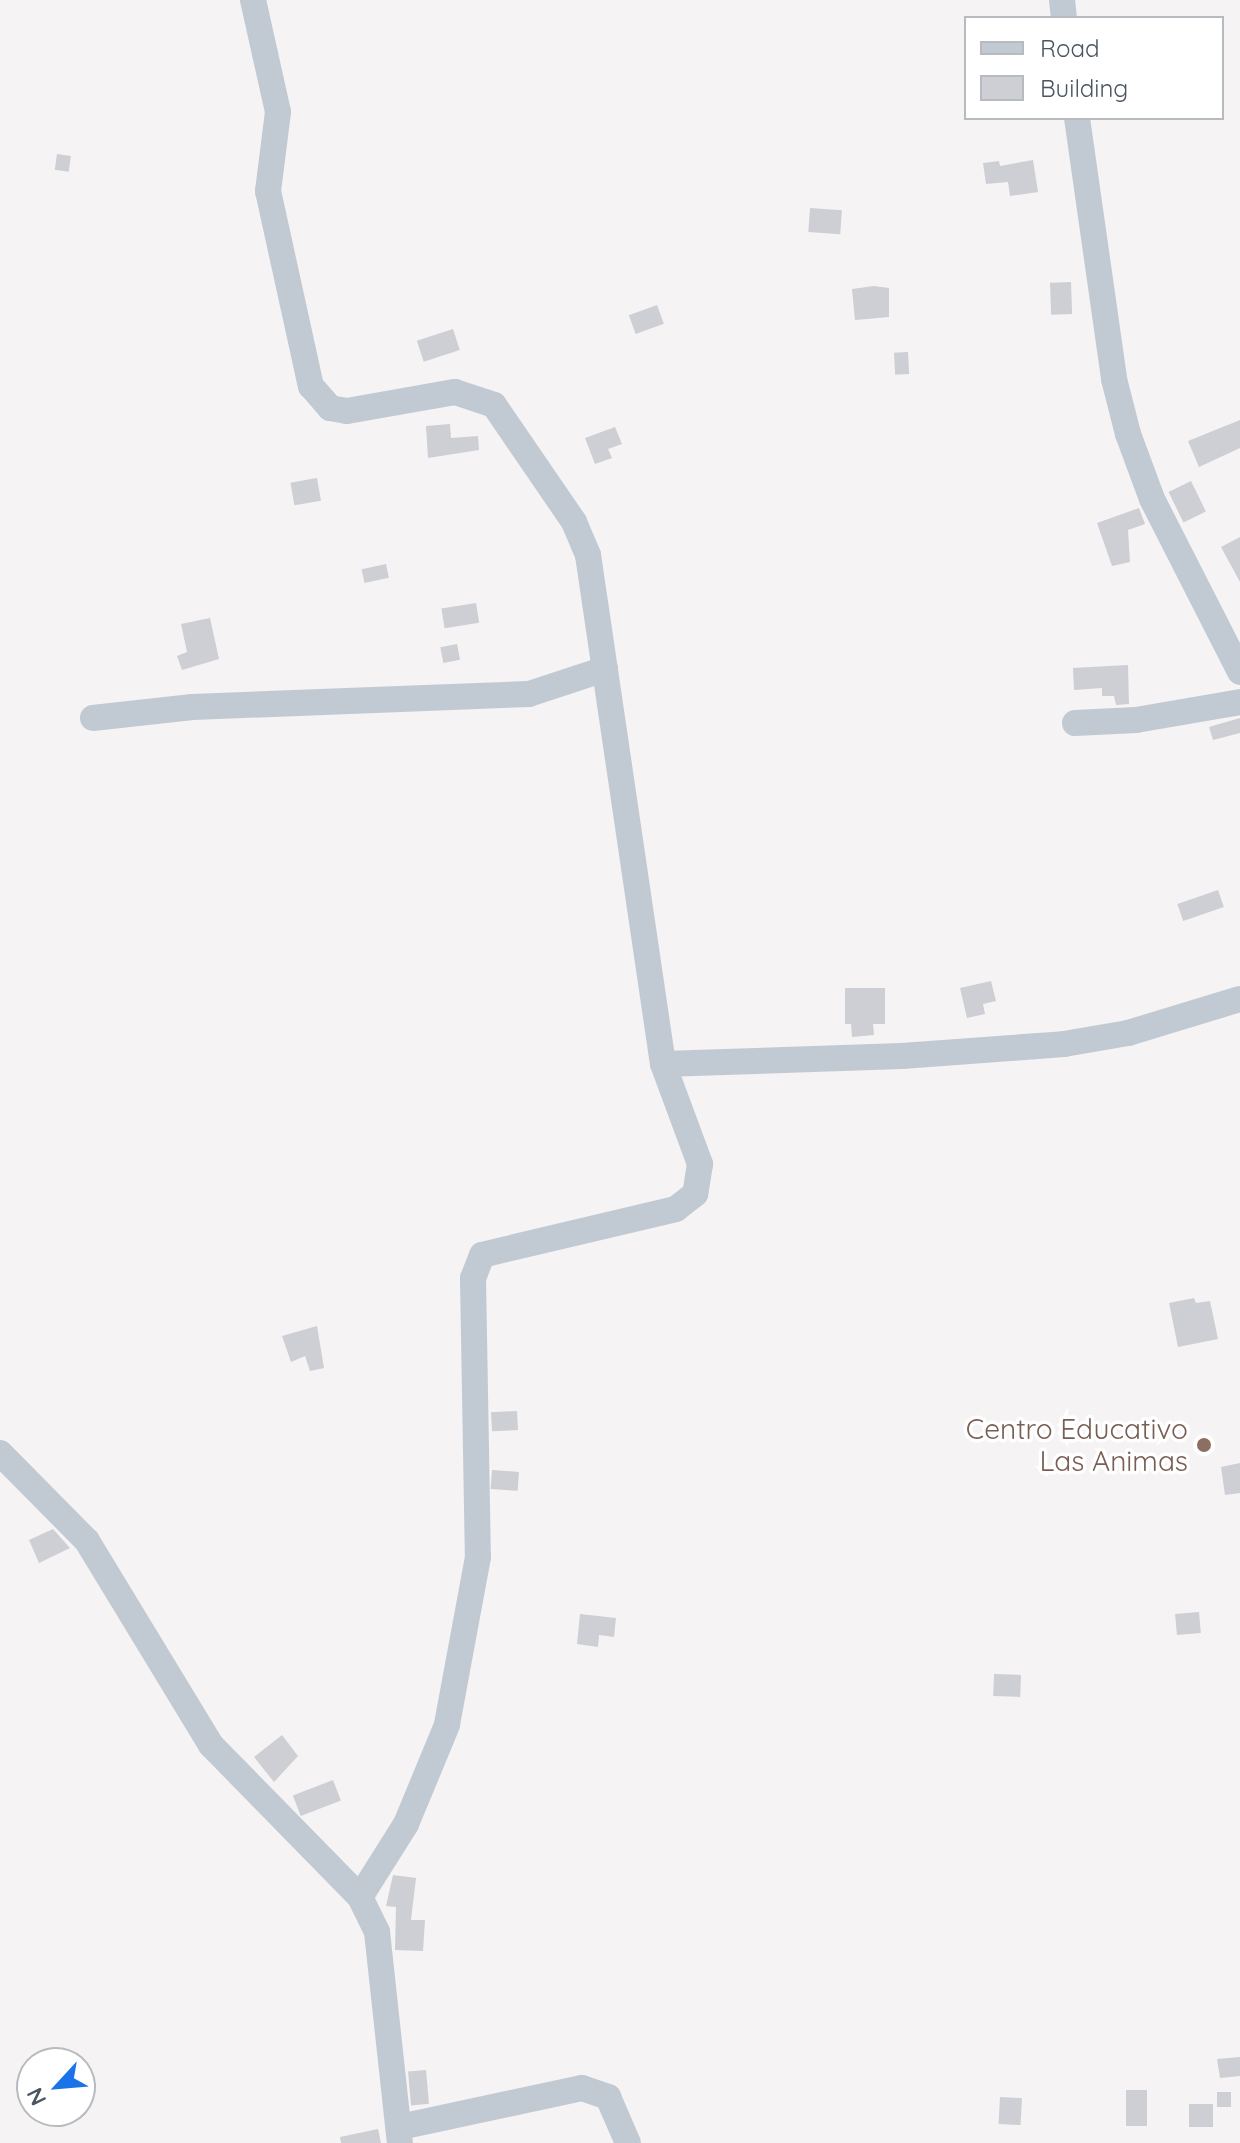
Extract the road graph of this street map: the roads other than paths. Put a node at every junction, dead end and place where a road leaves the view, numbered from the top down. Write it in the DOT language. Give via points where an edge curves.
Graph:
graph roads {
  1 [pos="253,0"];
  2 [pos="1077,120"];
  3 [pos="605,669"];
  4 [pos="1240,672"];
  5 [pos="1240,702"];
  6 [pos="93,718"];
  7 [pos="1075,723"];
  8 [pos="1240,999"];
  9 [pos="663,1064"];
  10 [pos="0,1453"];
  11 [pos="360,1897"];
  12 [pos="400,2135"];
  13 [pos="628,2143"];
  1 -- 3 [label="street" via="278,112 268,191 311,386 330,408 347,411 455,392 494,405 574,522 588,555"];
  2 -- 4 [label="street" via="1124,421 1152,499"];
  3 -- 6 [label="street" via="529,694 192,707"];
  3 -- 9 [label="street"];
  5 -- 7 [label="street" via="1136,720"];
  8 -- 9 [label="street" via="1128,1033 1064,1044"];
  9 -- 11 [label="street" via="700,1164 695,1194 676,1209 506,1245 482,1255 473,1278 478,1557 447,1725 406,1824"];
  10 -- 11 [label="street" via="87,1541 211,1745"];
  11 -- 12 [label="street" via="377,1932"];
  12 -- 13 [label="street" via="582,2088 608,2097"];
}
